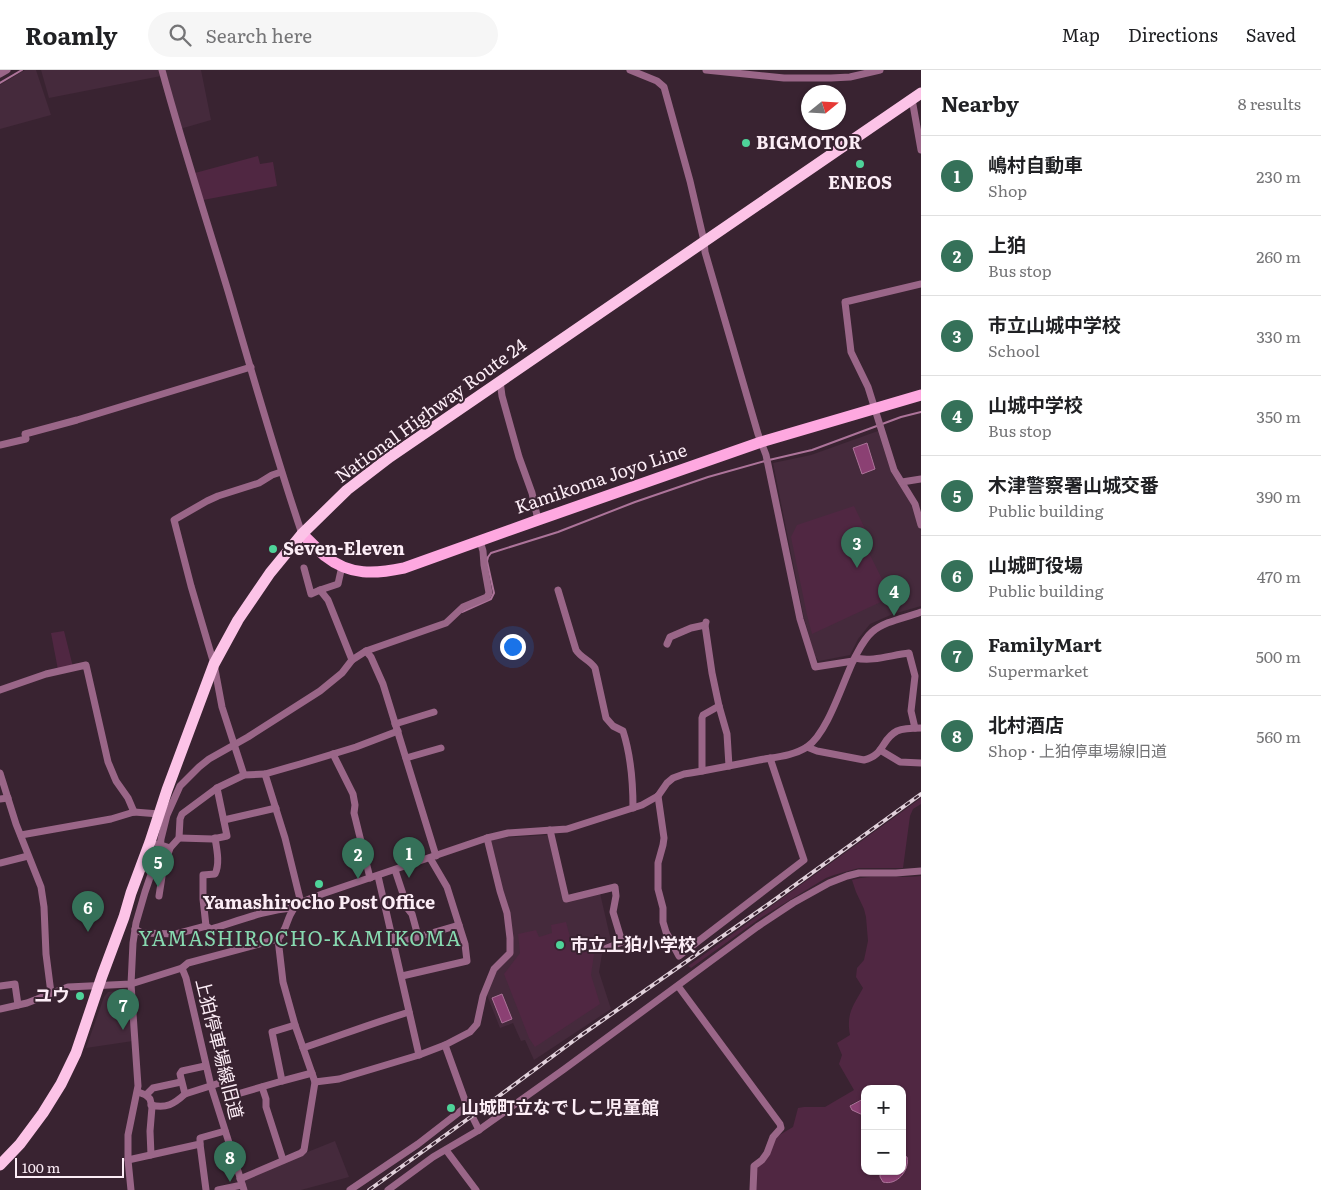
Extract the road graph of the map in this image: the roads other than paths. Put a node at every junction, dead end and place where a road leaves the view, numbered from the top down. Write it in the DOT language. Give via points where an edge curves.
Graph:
graph roads {
  1 [pos="8,70"];
  2 [pos="162,70"];
  3 [pos="630,70"];
  4 [pos="706,70"];
  5 [pos="880,70"];
  6 [pos="0,74"];
  7 [pos="916,96"];
  8 [pos="921,150"];
  9 [pos="704,241"];
  10 [pos="921,284"];
  11 [pos="251,367"];
  12 [pos="500,381"];
  13 [pos="921,395"];
  14 [pos="875,408"];
  15 [pos="761,442"];
  16 [pos="0,445"];
  17 [pos="282,472"];
  18 [pos="921,479"];
  19 [pos="902,482"];
  20 [pos="538,520"];
  21 [pos="921,525"];
  22 [pos="302,534"];
  23 [pos="480,541"];
  24 [pos="342,566"];
  25 [pos="304,568"];
  26 [pos="320,590"];
  27 [pos="558,590"];
  28 [pos="921,612"];
  29 [pos="667,644"];
  30 [pos="366,651"];
  31 [pos="352,660"];
  32 [pos="854,660"];
  33 [pos="214,664"];
  34 [pos="918,676"];
  35 [pos="0,690"];
  36 [pos="719,706"];
  37 [pos="434,712"];
  38 [pos="397,728"];
  39 [pos="918,728"];
  40 [pos="235,745"];
  41 [pos="806,747"];
  42 [pos="441,748"];
  43 [pos="880,750"];
  44 [pos="333,754"];
  45 [pos="406,758"];
  46 [pos="770,758"];
  47 [pos="921,764"];
  48 [pos="729,766"];
  49 [pos="702,771"];
  50 [pos="0,773"];
  51 [pos="265,774"];
  52 [pos="244,775"];
  53 [pos="217,788"];
  54 [pos="658,796"];
  55 [pos="4,798"];
  56 [pos="276,808"];
  57 [pos="633,808"];
  58 [pos="134,812"];
  59 [pos="159,814"];
  60 [pos="224,820"];
  61 [pos="550,830"];
  62 [pos="21,834"];
  63 [pos="179,838"];
  64 [pos="215,838"];
  65 [pos="487,838"];
  66 [pos="155,844"];
  67 [pos="170,848"];
  68 [pos="28,856"];
  69 [pos="433,857"];
  70 [pos="0,863"];
  71 [pos="395,870"];
  72 [pos="921,872"];
  73 [pos="374,877"];
  74 [pos="159,896"];
  75 [pos="301,903"];
  76 [pos="293,908"];
  77 [pos="460,925"];
  78 [pos="206,926"];
  79 [pos="135,929"];
  80 [pos="418,936"];
  81 [pos="278,939"];
  82 [pos="394,944"];
  83 [pos="607,948"];
  84 [pos="182,968"];
  85 [pos="402,976"];
  86 [pos="131,984"];
  87 [pos="0,986"];
  88 [pos="99,986"];
  89 [pos="678,986"];
  90 [pos="51,994"];
  91 [pos="18,1005"];
  92 [pos="0,1009"];
  93 [pos="409,1012"];
  94 [pos="295,1024"];
  95 [pos="445,1045"];
  96 [pos="303,1048"];
  97 [pos="419,1055"];
  98 [pos="205,1066"];
  99 [pos="312,1074"];
  100 [pos="282,1081"];
  101 [pos="181,1082"];
  102 [pos="315,1082"];
  103 [pos="211,1086"];
  104 [pos="262,1087"];
  105 [pos="138,1092"];
  106 [pos="185,1094"];
  107 [pos="146,1095"];
  108 [pos="151,1104"];
  109 [pos="467,1106"];
  110 [pos="479,1130"];
  111 [pos="225,1131"];
  112 [pos="200,1144"];
  113 [pos="446,1150"];
  114 [pos="151,1155"];
  115 [pos="128,1160"];
  116 [pos="283,1160"];
  117 [pos="0,1164"];
  118 [pos="242,1184"];
  119 [pos="131,1190"];
  120 [pos="206,1190"];
  121 [pos="218,1190"];
  122 [pos="350,1190"];
  123 [pos="388,1190"];
  124 [pos="476,1190"];
  125 [pos="753,1190"];
  1 -- 6 [label="street"];
  2 -- 11 [label="street"];
  3 -- 9 [label="street" via="664,87"];
  4 -- 5 [label="street" via="784,78 831,78"];
  7 -- 8 [label="street"];
  7 -- 9 [label="highway, National Highway Route 24"];
  9 -- 12 [label="highway, National Highway Route 24"];
  9 -- 15 [label="street"];
  10 -- 14 [label="street" via="845,302 851,352"];
  11 -- 16 [label="street" via="25,434 26,439"];
  11 -- 17 [label="street"];
  12 -- 20 [label="street"];
  12 -- 22 [label="highway, National Highway Route 24" via="347,490"];
  13 -- 14 [label="main road, Kamikoma Joyo Line"];
  14 -- 15 [label="main road, Kamikoma Joyo Line"];
  14 -- 19 [label="street" via="894,470"];
  15 -- 20 [label="main road, Kamikoma Joyo Line"];
  15 -- 32 [label="street" via="800,619 815,667"];
  17 -- 22 [label="street"];
  17 -- 33 [label="street" via="259,484 218,496 174,520"];
  18 -- 19 [label="street"];
  19 -- 21 [label="street" via="916,504"];
  20 -- 23 [label="main road, Kamikoma Joyo Line"];
  22 -- 24 [label="main road, Kamikoma Joyo Line" via="326,557"];
  22 -- 33 [label="highway, National Highway Route 24" via="238,620"];
  23 -- 24 [label="main road, Kamikoma Joyo Line" via="404,568 383,572 363,572"];
  23 -- 30 [label="street" via="487,597 463,607 446,623"];
  24 -- 26 [label="street" via="338,584"];
  25 -- 26 [label="street" via="311,594"];
  26 -- 31 [label="street" via="328,600"];
  27 -- 57 [label="street" via="576,650 595,668 606,718 612,726 623,731 631,764"];
  28 -- 32 [label="street" via="875,630 864,640"];
  29 -- 36 [label="street" via="670,637 706,623"];
  30 -- 31 [label="street"];
  30 -- 38 [label="street" via="382,684"];
  31 -- 40 [label="street" via="320,691"];
  32 -- 34 [label="street" via="909,653"];
  32 -- 41 [label="street" via="820,733"];
  33 -- 40 [label="street" via="222,707"];
  33 -- 59 [label="highway, National Highway Route 24"];
  34 -- 39 [label="street" via="911,710"];
  35 -- 58 [label="street" via="46,674 86,665 108,762"];
  36 -- 48 [label="street" via="727,734"];
  36 -- 49 [label="street" via="702,718"];
  37 -- 38 [label="street"];
  38 -- 44 [label="street"];
  38 -- 45 [label="street"];
  39 -- 43 [label="street" via="896,732"];
  40 -- 52 [label="street"];
  40 -- 66 [label="street" via="209,758 180,786 161,839"];
  41 -- 43 [label="street" via="864,760"];
  41 -- 46 [label="street"];
  42 -- 45 [label="street"];
  43 -- 47 [label="street" via="900,762"];
  44 -- 51 [label="street"];
  44 -- 73 [label="street" via="353,794 354,813"];
  45 -- 69 [label="street"];
  46 -- 48 [label="street"];
  46 -- 54 [label="street" via="804,860 679,956 666,932 664,908 658,890 658,863 664,838"];
  48 -- 49 [label="street"];
  49 -- 54 [label="street" via="673,778"];
  50 -- 55 [label="street"];
  51 -- 52 [label="street"];
  51 -- 56 [label="street"];
  52 -- 53 [label="street"];
  53 -- 60 [label="street"];
  53 -- 63 [label="street" via="182,814"];
  54 -- 57 [label="street"];
  55 -- 62 [label="street"];
  56 -- 60 [label="street"];
  56 -- 75 [label="street"];
  57 -- 61 [label="street" via="578,826"];
  58 -- 59 [label="street"];
  58 -- 62 [label="street" via="111,820"];
  59 -- 66 [label="highway, National Highway Route 24"];
  60 -- 64 [label="street" via="227,836"];
  61 -- 65 [label="street"];
  61 -- 83 [label="street" via="566,899 615,887 613,912 622,942"];
  62 -- 68 [label="street"];
  63 -- 64 [label="street"];
  63 -- 67 [label="street"];
  64 -- 78 [label="street" via="217,871 213,875 203,875"];
  65 -- 69 [label="street"];
  65 -- 95 [label="street" via="507,913 510,953 494,969 475,1027"];
  66 -- 67 [label="street"];
  66 -- 79 [label="street"];
  66 -- 88 [label="highway, National Highway Route 24" via="131,894"];
  67 -- 74 [label="street"];
  68 -- 70 [label="street"];
  68 -- 90 [label="street" via="41,887"];
  69 -- 71 [label="street"];
  69 -- 77 [label="street"];
  71 -- 73 [label="street"];
  71 -- 80 [label="street"];
  72 -- 89 [label="street" via="860,873 836,879 793,903"];
  73 -- 75 [label="street"];
  73 -- 82 [label="street"];
  75 -- 76 [label="street"];
  76 -- 78 [label="street" via="267,912 211,929"];
  76 -- 81 [label="street"];
  77 -- 80 [label="street"];
  77 -- 85 [label="street" via="467,961"];
  78 -- 79 [label="street" via="176,934 142,933"];
  79 -- 86 [label="street"];
  80 -- 82 [label="street"];
  81 -- 84 [label="street" via="188,963"];
  81 -- 94 [label="street" via="283,982"];
  82 -- 85 [label="street"];
  84 -- 86 [label="street, 上狛停車場線旧道"];
  84 -- 98 [label="street, 上狛停車場線旧道"];
  85 -- 93 [label="street"];
  86 -- 88 [label="street, 上狛停車場線旧道"];
  86 -- 105 [label="street"];
  87 -- 91 [label="street" via="15,984"];
  88 -- 90 [label="street, 上狛停車場線旧道" via="68,987"];
  88 -- 117 [label="highway, National Highway Route 24" via="76,1053 61,1084 30,1132"];
  89 -- 110 [label="street"];
  89 -- 125 [label="street" via="780,1124 768,1153 754,1166"];
  90 -- 91 [label="street, 上狛停車場線旧道"];
  91 -- 92 [label="street, 上狛停車場線旧道"];
  93 -- 96 [label="street"];
  93 -- 97 [label="street"];
  94 -- 96 [label="street"];
  94 -- 100 [label="street" via="272,1032"];
  95 -- 97 [label="street"];
  95 -- 109 [label="street"];
  96 -- 99 [label="street"];
  97 -- 102 [label="street" via="339,1079"];
  98 -- 101 [label="street" via="182,1071"];
  98 -- 103 [label="street, 上狛停車場線旧道"];
  99 -- 100 [label="street"];
  99 -- 102 [label="street"];
  100 -- 104 [label="street"];
  101 -- 106 [label="street"];
  101 -- 107 [label="street" via="154,1088"];
  102 -- 116 [label="street" via="304,1150"];
  103 -- 104 [label="street" via="229,1080 234,1095"];
  103 -- 106 [label="street"];
  103 -- 111 [label="street, 上狛停車場線旧道"];
  104 -- 116 [label="street"];
  105 -- 107 [label="street"];
  105 -- 115 [label="street" via="128,1135"];
  106 -- 108 [label="street" via="167,1105"];
  107 -- 108 [label="street"];
  108 -- 114 [label="street"];
  109 -- 110 [label="street"];
  109 -- 122 [label="street"];
  110 -- 113 [label="street"];
  111 -- 112 [label="street" via="200,1138"];
  111 -- 118 [label="street, 上狛停車場線旧道"];
  112 -- 114 [label="street"];
  112 -- 120 [label="street"];
  113 -- 123 [label="street"];
  113 -- 124 [label="street"];
  114 -- 115 [label="street"];
  115 -- 119 [label="street"];
  116 -- 118 [label="street"];
  118 -- 121 [label="street"];
}
